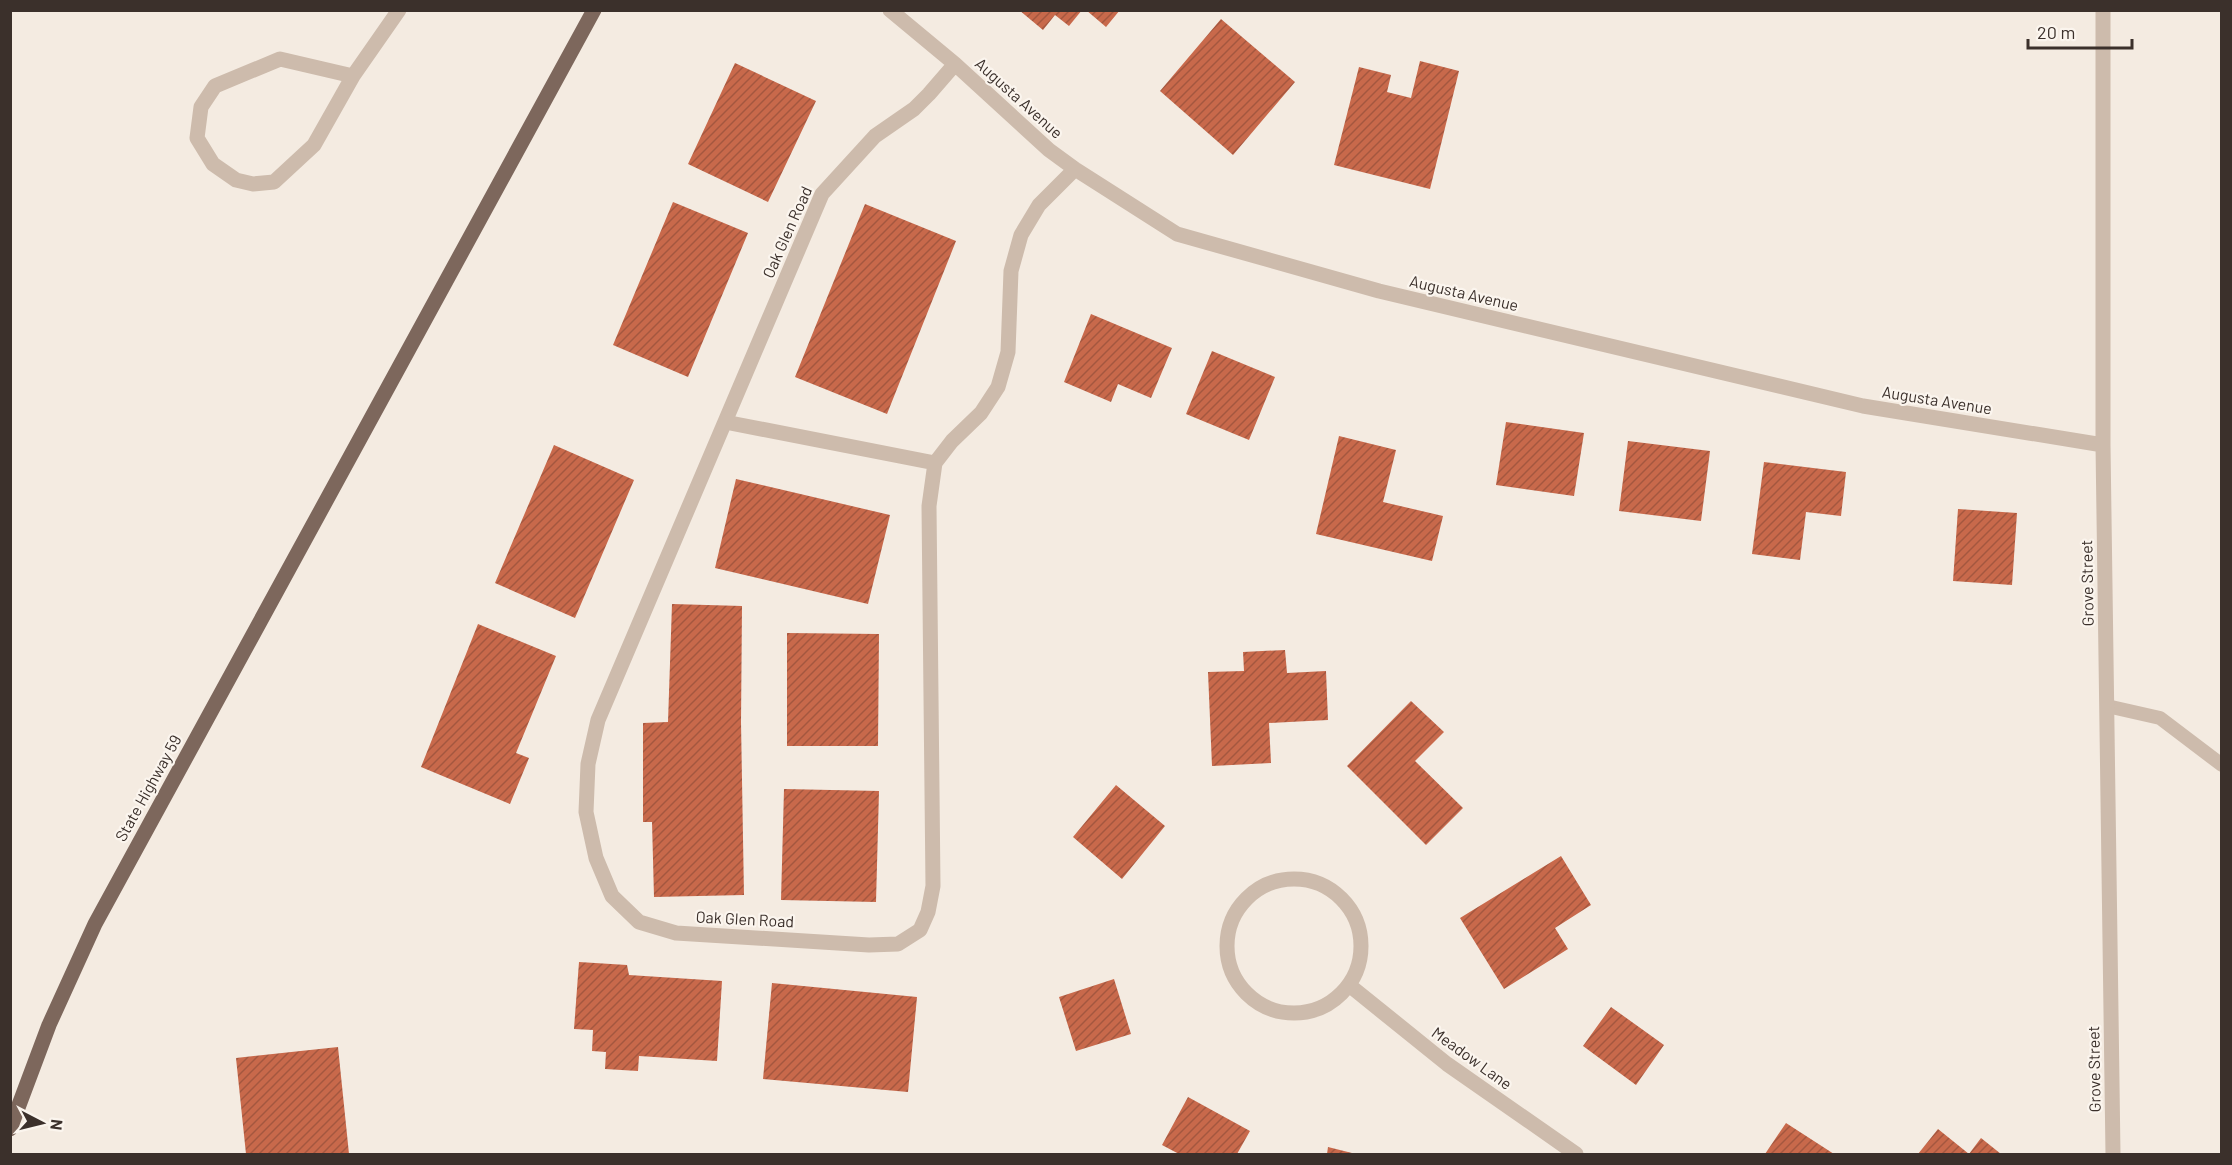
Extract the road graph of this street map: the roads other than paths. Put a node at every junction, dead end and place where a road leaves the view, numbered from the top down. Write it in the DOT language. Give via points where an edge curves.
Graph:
graph roads {
  1 [pos="399,10"];
  2 [pos="594,10"];
  3 [pos="890,10"];
  4 [pos="2103,10"];
  5 [pos="955,64"];
  6 [pos="352,76"];
  7 [pos="1075,169"];
  8 [pos="725,422"];
  9 [pos="2103,445"];
  10 [pos="935,463"];
  11 [pos="2107,706"];
  12 [pos="2222,765"];
  13 [pos="1349,985"];
  14 [pos="10,1129"];
  15 [pos="1576,1155"];
  16 [pos="2113,1155"];
  1 -- 6 [label="street"];
  2 -- 14 [label="main road, State Highway 59" via="95,924 49,1025"];
  3 -- 5 [label="street, Augusta Avenue"];
  4 -- 9 [label="street, Grove Street"];
  5 -- 7 [label="street, Augusta Avenue"];
  5 -- 8 [label="street, Oak Glen Road" via="914,109 875,136 822,194"];
  6 -- 6 [label="street" via="314,146 274,182 253,184 236,180 213,164 197,138 201,107 215,86 280,59"];
  7 -- 9 [label="street, Augusta Avenue" via="1177,234 1379,291 1863,406"];
  7 -- 10 [label="street" via="1039,205 1021,235 1011,271 1008,352 998,387 981,413"];
  8 -- 10 [label="street"];
  8 -- 10 [label="street, Oak Glen Road" via="598,720 588,764 586,812 596,858 612,896 639,922 676,933 898,944 920,930 933,886 929,506"];
  9 -- 11 [label="street, Grove Street"];
  11 -- 12 [label="lane" via="2160,718"];
  11 -- 16 [label="street, Grove Street"];
  13 -- 13 [label="street" via="1359,964 1361,941 1356,919 1343,899 1324,886 1301,879 1280,880 1243,902 1232,921 1228,942 1230,964 1253,1000 1272,1010 1293,1014 1315,1010 1334,1000"];
  13 -- 15 [label="street, Meadow Lane" via="1447,1064"];
}
